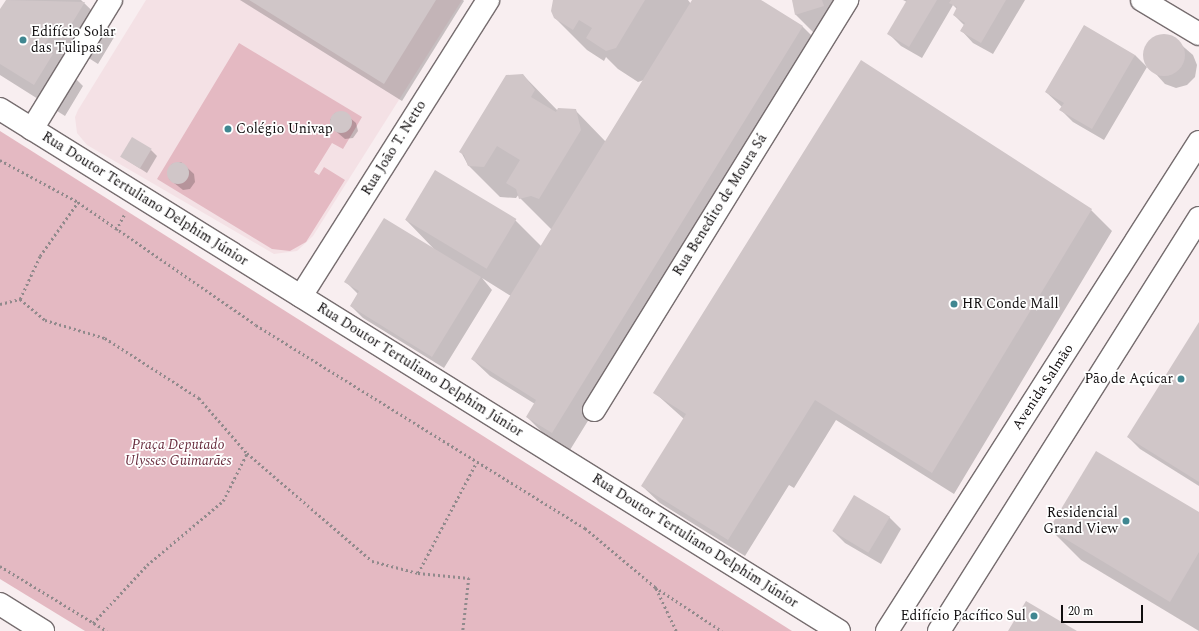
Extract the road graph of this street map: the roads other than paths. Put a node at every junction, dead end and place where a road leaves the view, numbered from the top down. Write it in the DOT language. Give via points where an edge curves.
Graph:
graph roads {
  1 [pos="111,0"];
  2 [pos="488,0"];
  3 [pos="847,0"];
  4 [pos="1142,0"];
  5 [pos="1199,34"];
  6 [pos="0,109"];
  7 [pos="32,129"];
  8 [pos="1199,142"];
  9 [pos="1199,218"];
  10 [pos="301,296"];
  11 [pos="594,410"];
  12 [pos="0,604"];
  13 [pos="43,631"];
  14 [pos="839,631"];
  15 [pos="887,631"];
  16 [pos="939,631"];
  1 -- 7 [label="street"];
  2 -- 10 [label="street, Rua João T. Netto"];
  3 -- 11 [label="street, Rua Benedito de Moura Sá"];
  4 -- 5 [label="street"];
  6 -- 7 [label="street, Rua Doutor Tertuliano Delphim Júnior"];
  7 -- 10 [label="street, Rua Doutor Tertuliano Delphim Júnior"];
  8 -- 15 [label="street, Avenida Salmão"];
  9 -- 16 [label="street"];
  10 -- 14 [label="street, Rua Doutor Tertuliano Delphim Júnior"];
  12 -- 13 [label="street"];
}
